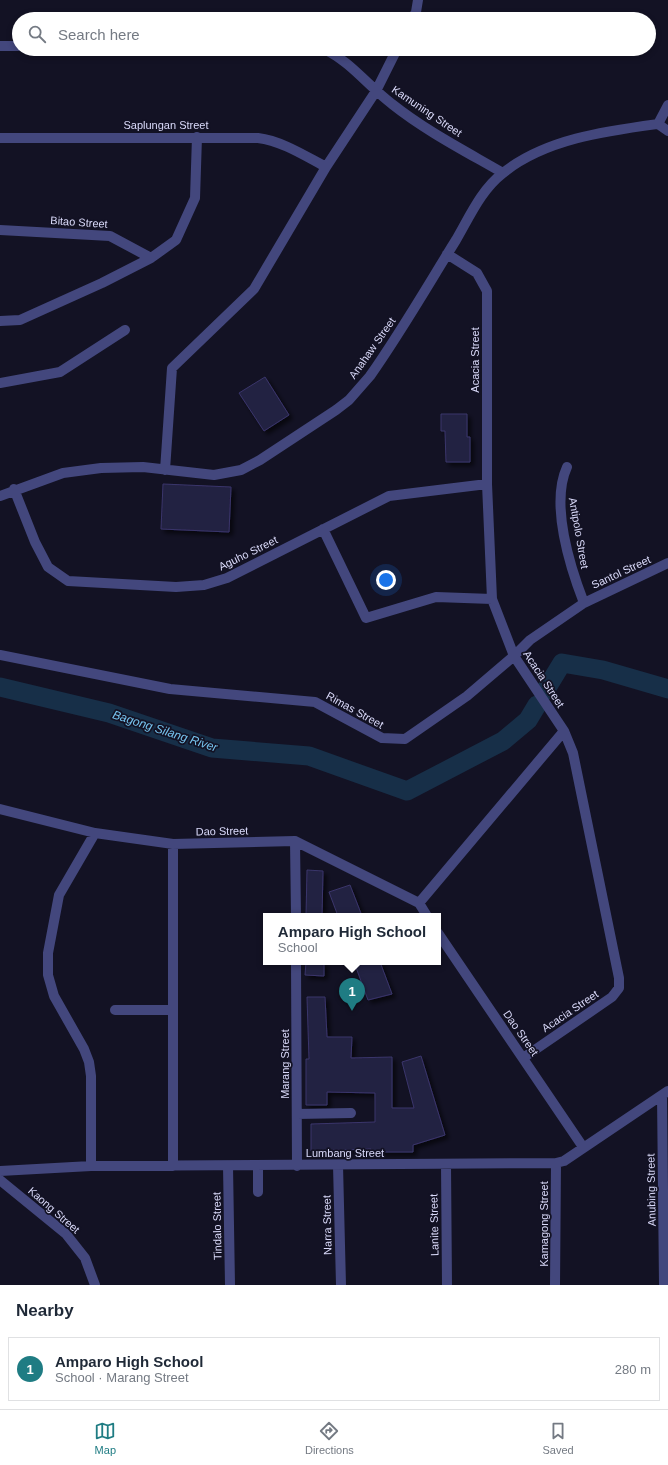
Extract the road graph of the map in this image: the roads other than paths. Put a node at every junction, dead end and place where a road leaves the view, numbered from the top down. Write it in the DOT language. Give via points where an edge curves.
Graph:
graph roads {
  1 [pos="418,0"];
  2 [pos="416,12"];
  3 [pos="0,46"];
  4 [pos="12,46"];
  5 [pos="336,56"];
  6 [pos="393,56"];
  7 [pos="376,90"];
  8 [pos="668,105"];
  9 [pos="658,124"];
  10 [pos="668,131"];
  11 [pos="0,138"];
  12 [pos="197,138"];
  13 [pos="326,167"];
  14 [pos="503,173"];
  15 [pos="0,230"];
  16 [pos="447,254"];
  17 [pos="151,258"];
  18 [pos="0,321"];
  19 [pos="125,330"];
  20 [pos="0,383"];
  21 [pos="567,467"];
  22 [pos="165,470"];
  23 [pos="487,484"];
  24 [pos="14,489"];
  25 [pos="0,496"];
  26 [pos="322,529"];
  27 [pos="668,563"];
  28 [pos="492,599"];
  29 [pos="584,603"];
  30 [pos="0,655"];
  31 [pos="514,656"];
  32 [pos="564,731"];
  33 [pos="0,810"];
  34 [pos="96,833"];
  35 [pos="295,841"];
  36 [pos="173,844"];
  37 [pos="419,903"];
  38 [pos="296,913"];
  39 [pos="425,913"];
  40 [pos="441,937"];
  41 [pos="296,965"];
  42 [pos="115,1010"];
  43 [pos="173,1010"];
  44 [pos="523,1058"];
  45 [pos="665,1093"];
  46 [pos="351,1113"];
  47 [pos="297,1114"];
  48 [pos="583,1147"];
  49 [pos="556,1163"];
  50 [pos="338,1165"];
  51 [pos="446,1165"];
  52 [pos="91,1166"];
  53 [pos="174,1166"];
  54 [pos="228,1166"];
  55 [pos="258,1166"];
  56 [pos="297,1166"];
  57 [pos="0,1171"];
  58 [pos="0,1180"];
  59 [pos="258,1192"];
  60 [pos="95,1285"];
  61 [pos="230,1285"];
  62 [pos="341,1285"];
  63 [pos="447,1285"];
  64 [pos="555,1285"];
  65 [pos="664,1285"];
  1 -- 2 [label="street"];
  3 -- 4 [label="street"];
  5 -- 7 [label="street, Kamuning Street"];
  6 -- 7 [label="street"];
  7 -- 13 [label="street"];
  7 -- 14 [label="street, Kamuning Street" via="412,118"];
  8 -- 9 [label="street"];
  9 -- 10 [label="street"];
  9 -- 14 [label="street, Anahaw Street" via="560,144 539,152"];
  11 -- 12 [label="street, Saplungan Street"];
  12 -- 13 [label="street, Saplungan Street" via="268,139"];
  12 -- 17 [label="street" via="195,198 176,240"];
  13 -- 22 [label="street" via="254,290 172,368"];
  14 -- 16 [label="street, Anahaw Street" via="479,200"];
  15 -- 17 [label="street, Bitao Street" via="110,236"];
  16 -- 22 [label="street, Anahaw Street" via="382,358 349,400 241,470 214,475"];
  16 -- 23 [label="street, Acacia Street" via="477,273 488,291"];
  17 -- 18 [label="street" via="20,320"];
  19 -- 20 [label="street" via="60,372"];
  21 -- 29 [label="street, Antipolo Street" via="560,493 562,520 574,578"];
  22 -- 24 [label="street, Anahaw Street" via="143,467 102,468 63,473"];
  23 -- 26 [label="street, Aguho Street" via="389,496"];
  23 -- 28 [label="street, Acacia Street"];
  24 -- 25 [label="street, Anahaw Street"];
  24 -- 26 [label="street, Aguho Street" via="48,567 68,581 176,587 204,585 226,578"];
  26 -- 28 [label="street" via="366,618 436,597"];
  27 -- 29 [label="street, Santol Street"];
  28 -- 31 [label="street, Acacia Street"];
  29 -- 31 [label="street, Rimas Street" via="530,640"];
  30 -- 31 [label="street, Rimas Street" via="170,689 314,702 382,738 405,739 467,696"];
  31 -- 32 [label="street, Acacia Street"];
  32 -- 37 [label="street"];
  32 -- 44 [label="street, Acacia Street" via="573,753 619,978 618,988 612,997"];
  33 -- 34 [label="street, Dao Street"];
  34 -- 36 [label="street, Dao Street"];
  34 -- 52 [label="street" via="59,895 48,953 48,975 54,996 89,1062"];
  35 -- 36 [label="street, Dao Street"];
  35 -- 37 [label="street, Dao Street"];
  35 -- 38 [label="street"];
  36 -- 43 [label="street"];
  37 -- 39 [label="street"];
  40 -- 44 [label="street, Dao Street"];
  41 -- 47 [label="street, Marang Street"];
  42 -- 43 [label="street"];
  43 -- 53 [label="street"];
  44 -- 48 [label="street, Dao Street"];
  45 -- 48 [label="street, Lumbang Street"];
  45 -- 65 [label="street, Anubing Street"];
  46 -- 47 [label="street"];
  47 -- 56 [label="street, Marang Street"];
  48 -- 49 [label="street, Lumbang Street" via="564,1161"];
  49 -- 51 [label="street, Lumbang Street"];
  49 -- 64 [label="street, Kamagong Street"];
  50 -- 51 [label="street, Lumbang Street"];
  50 -- 56 [label="street, Lumbang Street"];
  50 -- 62 [label="street, Narra Street"];
  51 -- 63 [label="street, Lanite Street"];
  52 -- 53 [label="street, Lumbang Street"];
  52 -- 57 [label="street, Lumbang Street"];
  53 -- 54 [label="street, Lumbang Street"];
  54 -- 55 [label="street, Lumbang Street"];
  54 -- 61 [label="street, Tindalo Street"];
  55 -- 56 [label="street, Lumbang Street"];
  55 -- 59 [label="street"];
  58 -- 60 [label="street, Kaong Street" via="66,1234 85,1258"];
}
